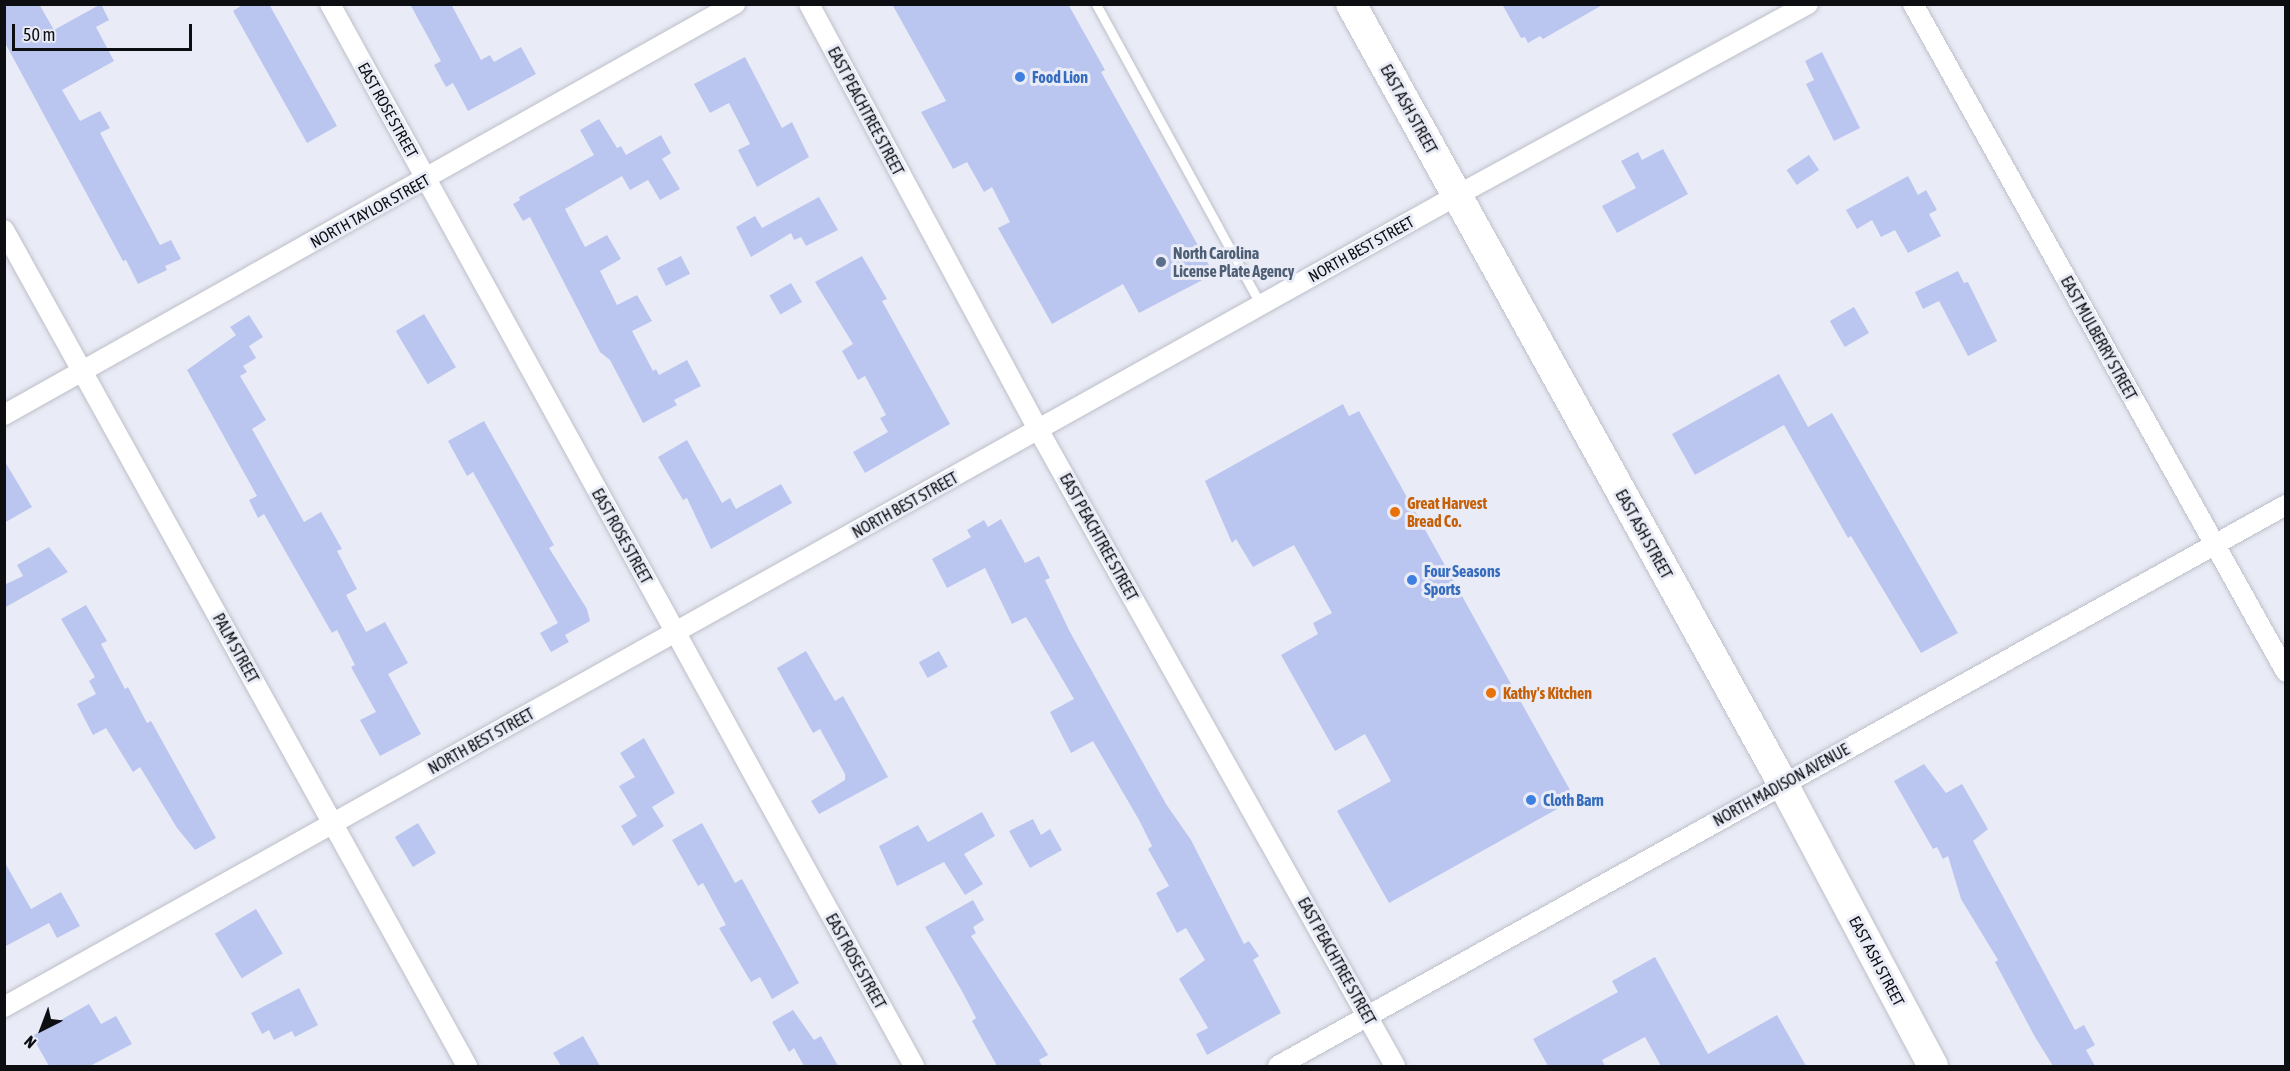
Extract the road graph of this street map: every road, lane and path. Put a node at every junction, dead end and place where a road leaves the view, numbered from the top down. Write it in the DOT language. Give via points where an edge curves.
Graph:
graph roads {
  1 [pos="330,4"];
  2 [pos="735,4"];
  3 [pos="809,4"];
  4 [pos="1096,4"];
  5 [pos="1351,4"];
  6 [pos="1808,4"];
  7 [pos="1913,4"];
  8 [pos="427,179"];
  9 [pos="1456,196"];
  10 [pos="4,230"];
  11 [pos="1261,306"];
  12 [pos="83,372"];
  13 [pos="4,415"];
  14 [pos="1039,431"];
  15 [pos="2286,505"];
  16 [pos="2214,545"];
  17 [pos="675,631"];
  18 [pos="2286,672"];
  19 [pos="1783,784"];
  20 [pos="333,824"];
  21 [pos="4,1007"];
  22 [pos="1369,1017"];
  23 [pos="467,1066"];
  24 [pos="914,1066"];
  25 [pos="1278,1066"];
  26 [pos="1395,1066"];
  27 [pos="1933,1066"];
  1 -- 8 [label="street, EAST ROSE STREET"];
  2 -- 8 [label="street, NORTH TAYLOR STREET"];
  3 -- 14 [label="street, EAST PEACHTREE STREET"];
  4 -- 11 [label="lane"];
  5 -- 9 [label="main road, EAST ASH STREET"];
  6 -- 9 [label="street, NORTH BEST STREET"];
  7 -- 16 [label="street, EAST MULBERRY STREET"];
  8 -- 12 [label="street, NORTH TAYLOR STREET"];
  8 -- 17 [label="street, EAST ROSE STREET"];
  9 -- 11 [label="street, NORTH BEST STREET"];
  9 -- 19 [label="main road, EAST ASH STREET"];
  10 -- 12 [label="street, PALM STREET"];
  11 -- 14 [label="street, NORTH BEST STREET"];
  12 -- 13 [label="street, NORTH TAYLOR STREET"];
  12 -- 20 [label="street, PALM STREET"];
  14 -- 17 [label="street, NORTH BEST STREET"];
  14 -- 22 [label="street, EAST PEACHTREE STREET"];
  15 -- 16 [label="street, NORTH MADISON AVENUE"];
  16 -- 18 [label="street, EAST MULBERRY STREET"];
  16 -- 19 [label="street, NORTH MADISON AVENUE"];
  17 -- 20 [label="street, NORTH BEST STREET"];
  17 -- 24 [label="street, EAST ROSE STREET"];
  19 -- 22 [label="street, NORTH MADISON AVENUE"];
  19 -- 27 [label="main road, EAST ASH STREET"];
  20 -- 21 [label="street, NORTH BEST STREET"];
  20 -- 23 [label="street, PALM STREET"];
  22 -- 25 [label="street, NORTH MADISON AVENUE"];
  22 -- 26 [label="street, EAST PEACHTREE STREET"];
}
